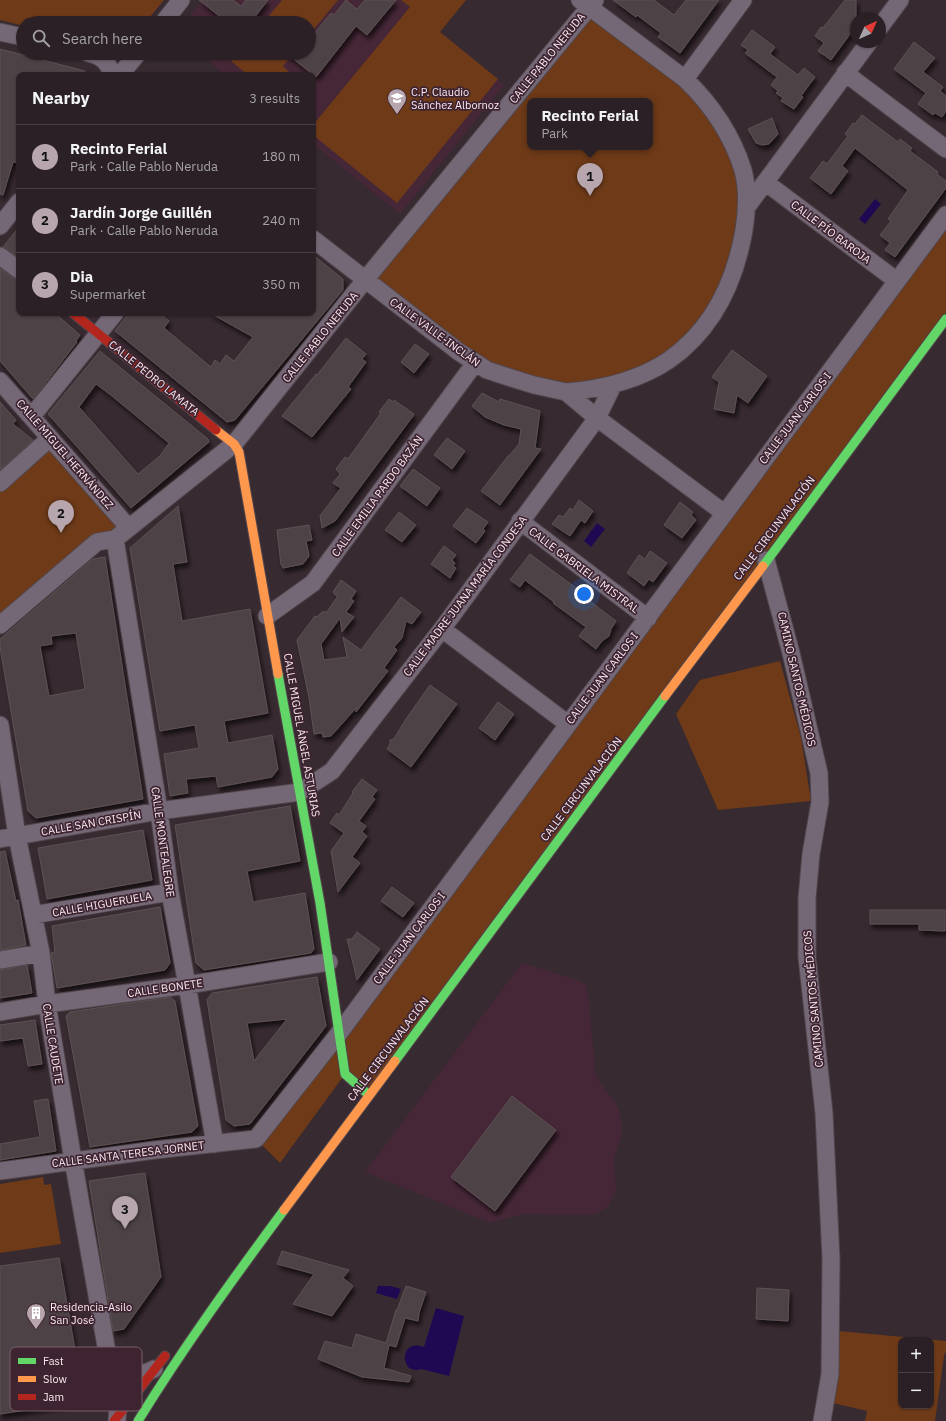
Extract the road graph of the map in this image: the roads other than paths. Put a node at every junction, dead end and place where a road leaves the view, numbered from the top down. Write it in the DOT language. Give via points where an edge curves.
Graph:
graph roads {
  1 [pos="181,0"];
  2 [pos="743,0"];
  3 [pos="900,0"];
  4 [pos="588,2"];
  5 [pos="168,16"];
  6 [pos="886,19"];
  7 [pos="0,32"];
  8 [pos="16,36"];
  9 [pos="864,48"];
  10 [pos="103,60"];
  11 [pos="132,60"];
  12 [pos="112,72"];
  13 [pos="122,72"];
  14 [pos="845,73"];
  15 [pos="685,79"];
  16 [pos="946,149"];
  17 [pos="765,182"];
  18 [pos="16,206"];
  19 [pos="746,208"];
  20 [pos="946,215"];
  21 [pos="0,226"];
  22 [pos="316,241"];
  23 [pos="0,256"];
  24 [pos="16,268"];
  25 [pos="365,280"];
  26 [pos="897,282"];
  27 [pos="77,316"];
  28 [pos="113,316"];
  29 [pos="946,319"];
  30 [pos="99,333"];
  31 [pos="474,362"];
  32 [pos="0,381"];
  33 [pos="613,385"];
  34 [pos="566,392"];
  35 [pos="32,416"];
  36 [pos="597,418"];
  37 [pos="50,438"];
  38 [pos="234,444"];
  39 [pos="0,484"];
  40 [pos="724,513"];
  41 [pos="520,521"];
  42 [pos="129,528"];
  43 [pos="115,539"];
  44 [pos="766,560"];
  45 [pos="267,616"];
  46 [pos="648,618"];
  47 [pos="0,625"];
  48 [pos="442,629"];
  49 [pos="568,724"];
  50 [pos="0,725"];
  51 [pos="300,792"];
  52 [pos="159,811"];
  53 [pos="18,836"];
  54 [pos="0,839"];
  55 [pos="170,892"];
  56 [pos="34,915"];
  57 [pos="41,954"];
  58 [pos="0,960"];
  59 [pos="329,962"];
  60 [pos="187,985"];
  61 [pos="47,1004"];
  62 [pos="0,1012"];
  63 [pos="340,1032"];
  64 [pos="369,1095"];
  65 [pos="256,1139"];
  66 [pos="215,1144"];
  67 [pos="73,1160"];
  68 [pos="0,1171"];
  69 [pos="237,1273"];
  70 [pos="180,1339"];
  71 [pos="106,1347"];
  72 [pos="170,1351"];
  73 [pos="154,1369"];
  74 [pos="142,1374"];
  75 [pos="142,1384"];
  76 [pos="120,1411"];
  77 [pos="113,1420"];
  78 [pos="138,1421"];
  79 [pos="822,1421"];
  1 -- 5 [label="street"];
  2 -- 15 [label="street"];
  3 -- 6 [label="street"];
  4 -- 15 [label="street"];
  4 -- 25 [label="street, CALLE PABLO NERUDA"];
  7 -- 8 [label="street"];
  9 -- 14 [label="street"];
  10 -- 12 [label="street"];
  11 -- 13 [label="street"];
  14 -- 16 [label="street"];
  14 -- 17 [label="street"];
  15 -- 19 [label="street" via="710,106 732,141 746,184"];
  17 -- 19 [label="street"];
  17 -- 26 [label="street, CALLE PÍO BAROJA"];
  18 -- 21 [label="street"];
  19 -- 33 [label="street" via="742,240 732,276 724,297 704,328 669,360 628,381"];
  20 -- 26 [label="street, CALLE JUAN CARLOS I"];
  22 -- 25 [label="street, CALLE VALLE-INCLÁN"];
  23 -- 24 [label="street"];
  25 -- 31 [label="street, CALLE VALLE-INCLÁN"];
  25 -- 38 [label="street, CALLE PABLO NERUDA"];
  26 -- 40 [label="street, CALLE JUAN CARLOS I"];
  27 -- 30 [label="main road, CALLE PEDRO LAMATA"];
  28 -- 30 [label="street"];
  29 -- 44 [label="main road, CALLE CIRCUNVALACIÓN"];
  30 -- 35 [label="street"];
  30 -- 38 [label="main road, CALLE PEDRO LAMATA"];
  31 -- 34 [label="street, CALLE VALLE-INCLÁN" via="505,376"];
  31 -- 45 [label="street, CALLE EMILIA PARDO BAZÁN" via="313,583"];
  32 -- 35 [label="street, CALLE MIGUEL HERNÁNDEZ"];
  33 -- 34 [label="street"];
  33 -- 36 [label="street, CALLE MADRE JUANA MARÍA CONDESA"];
  34 -- 36 [label="street, CALLE VALLE-INCLÁN"];
  35 -- 37 [label="street, CALLE MIGUEL HERNÁNDEZ"];
  36 -- 40 [label="street, CALLE VALLE-INCLÁN"];
  36 -- 41 [label="street, CALLE MADRE JUANA MARÍA CONDESA"];
  37 -- 39 [label="street"];
  37 -- 42 [label="street, CALLE MIGUEL HERNÁNDEZ"];
  38 -- 42 [label="street, CALLE PABLO NERUDA"];
  38 -- 45 [label="main road, CALLE MIGUEL ÁNGEL ASTURIAS" via="239,452"];
  40 -- 46 [label="street, CALLE JUAN CARLOS I"];
  41 -- 46 [label="street, CALLE GABRIELA MISTRAL"];
  41 -- 48 [label="street, CALLE MADRE JUANA MARÍA CONDESA"];
  42 -- 43 [label="street, CALLE PABLO NERUDA"];
  43 -- 47 [label="street, CALLE PABLO NERUDA" via="97,542"];
  43 -- 52 [label="street, CALLE MONTEALEGRE"];
  44 -- 64 [label="main road, CALLE CIRCUNVALACIÓN"];
  44 -- 79 [label="street, CAMINO SANTOS MÉDICOS" via="819,773 820,802 806,898 807,957 824,1113 832,1259 830,1374"];
  45 -- 51 [label="main road, CALLE MIGUEL ÁNGEL ASTURIAS"];
  46 -- 49 [label="street, CALLE JUAN CARLOS I"];
  48 -- 49 [label="street"];
  48 -- 51 [label="street, CALLE MADRE JUANA MARÍA CONDESA" via="332,771"];
  49 -- 63 [label="street, CALLE JUAN CARLOS I"];
  50 -- 53 [label="street, CALLE CAUDETE"];
  51 -- 52 [label="street, CALLE SAN CRISPÍN"];
  51 -- 59 [label="main road, CALLE MIGUEL ÁNGEL ASTURIAS"];
  52 -- 53 [label="street, CALLE SAN CRISPÍN"];
  52 -- 55 [label="street, CALLE MONTEALEGRE"];
  53 -- 54 [label="street, CALLE SAN CRISPÍN"];
  53 -- 56 [label="street, CALLE CAUDETE"];
  55 -- 56 [label="street, CALLE HIGUERUELA"];
  55 -- 60 [label="street, CALLE MONTEALEGRE"];
  56 -- 57 [label="street, CALLE CAUDETE"];
  57 -- 58 [label="street"];
  57 -- 61 [label="street, CALLE CAUDETE"];
  59 -- 60 [label="street, CALLE BONETE"];
  59 -- 63 [label="main road, CALLE MIGUEL ÁNGEL ASTURIAS"];
  60 -- 61 [label="street, CALLE BONETE"];
  60 -- 66 [label="street, CALLE MONTEALEGRE"];
  61 -- 62 [label="street, CALLE BONETE"];
  61 -- 67 [label="street, CALLE CAUDETE"];
  63 -- 64 [label="main road, CALLE MIGUEL ÁNGEL ASTURIAS" via="345,1074"];
  63 -- 65 [label="street, CALLE JUAN CARLOS I"];
  64 -- 69 [label="main road, CALLE CIRCUNVALACIÓN"];
  65 -- 66 [label="street, CALLE SANTA TERESA JORNET"];
  66 -- 67 [label="street, CALLE SANTA TERESA JORNET"];
  67 -- 68 [label="street, CALLE SANTA TERESA JORNET"];
  67 -- 71 [label="street, CALLE CAUDETE"];
  69 -- 70 [label="main road"];
  69 -- 78 [label="main road"];
  72 -- 73 [label="main road"];
  73 -- 74 [label="street"];
  73 -- 75 [label="main road"];
  76 -- 77 [label="main road"];
}
